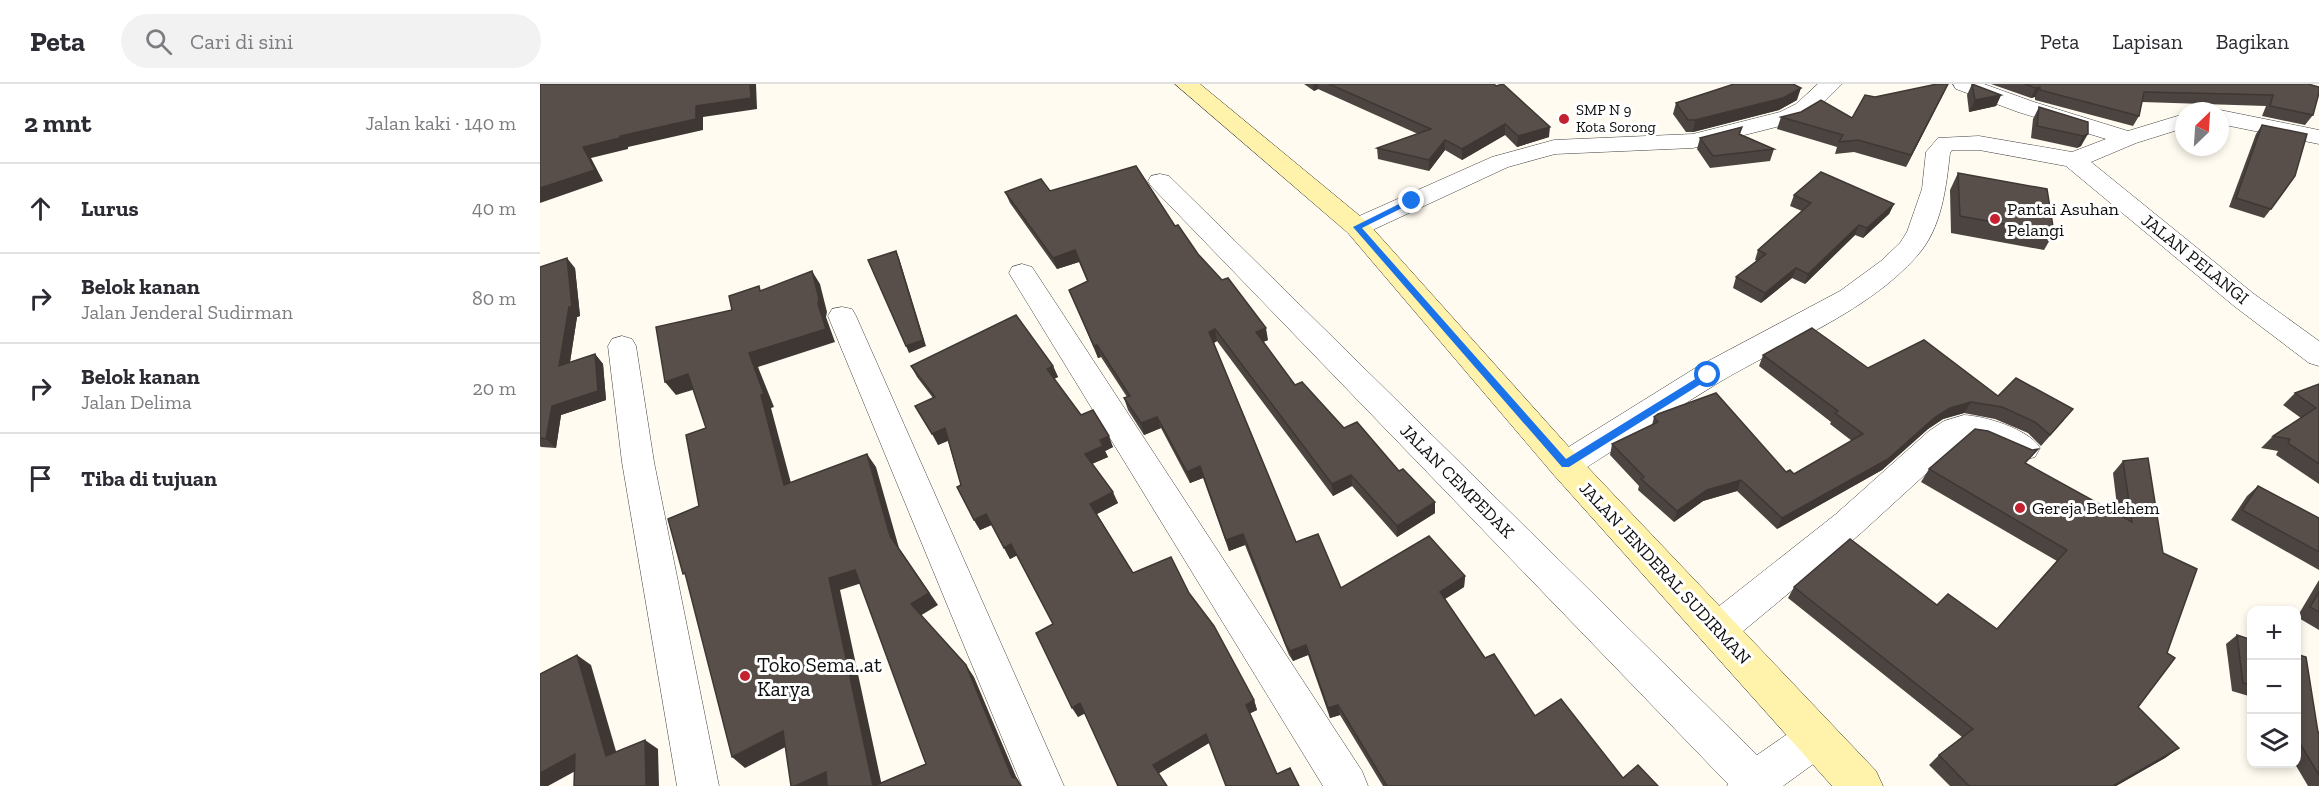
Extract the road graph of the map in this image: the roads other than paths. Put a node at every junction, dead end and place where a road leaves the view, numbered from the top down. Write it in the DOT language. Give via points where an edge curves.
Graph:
graph roads {
  1 [pos="1186,84"];
  2 [pos="1832,84"];
  3 [pos="1964,84"];
  4 [pos="2229,119"];
  5 [pos="2175,124"];
  6 [pos="2319,137"];
  7 [pos="2128,138"];
  8 [pos="2074,160"];
  9 [pos="1160,181"];
  10 [pos="1357,227"];
  11 [pos="1022,273"];
  12 [pos="842,316"];
  13 [pos="622,346"];
  14 [pos="2319,356"];
  15 [pos="2024,448"];
  16 [pos="1565,465"];
  17 [pos="1717,630"];
  18 [pos="1816,738"];
  19 [pos="1751,783"];
  20 [pos="698,786"];
  21 [pos="1042,786"];
  22 [pos="1347,786"];
  23 [pos="1861,786"];
  1 -- 10 [label="main road, JALAN JENDERAL SUDIRMAN"];
  2 -- 10 [label="street" via="1804,110 1741,130 1670,143 1554,147 1519,156"];
  3 -- 7 [label="street"];
  4 -- 6 [label="street"];
  5 -- 7 [label="street"];
  7 -- 8 [label="street"];
  8 -- 14 [label="street, JALAN PELANGI" via="2244,300"];
  8 -- 16 [label="street" via="1979,142 1946,143 1938,152 1934,189 1920,233 1890,267 1850,297 1708,375"];
  9 -- 19 [label="street, JALAN CEMPEDAK"];
  10 -- 16 [label="main road, JALAN JENDERAL SUDIRMAN"];
  11 -- 22 [label="street"];
  12 -- 21 [label="street"];
  13 -- 20 [label="street" via="638,462"];
  15 -- 17 [label="street" via="1983,430 1966,427 1948,434 1889,488"];
  16 -- 17 [label="main road, JALAN JENDERAL SUDIRMAN"];
  17 -- 18 [label="main road, JALAN JENDERAL SUDIRMAN"];
  18 -- 19 [label="street"];
  18 -- 23 [label="main road, JALAN JENDERAL SUDIRMAN"];
}
